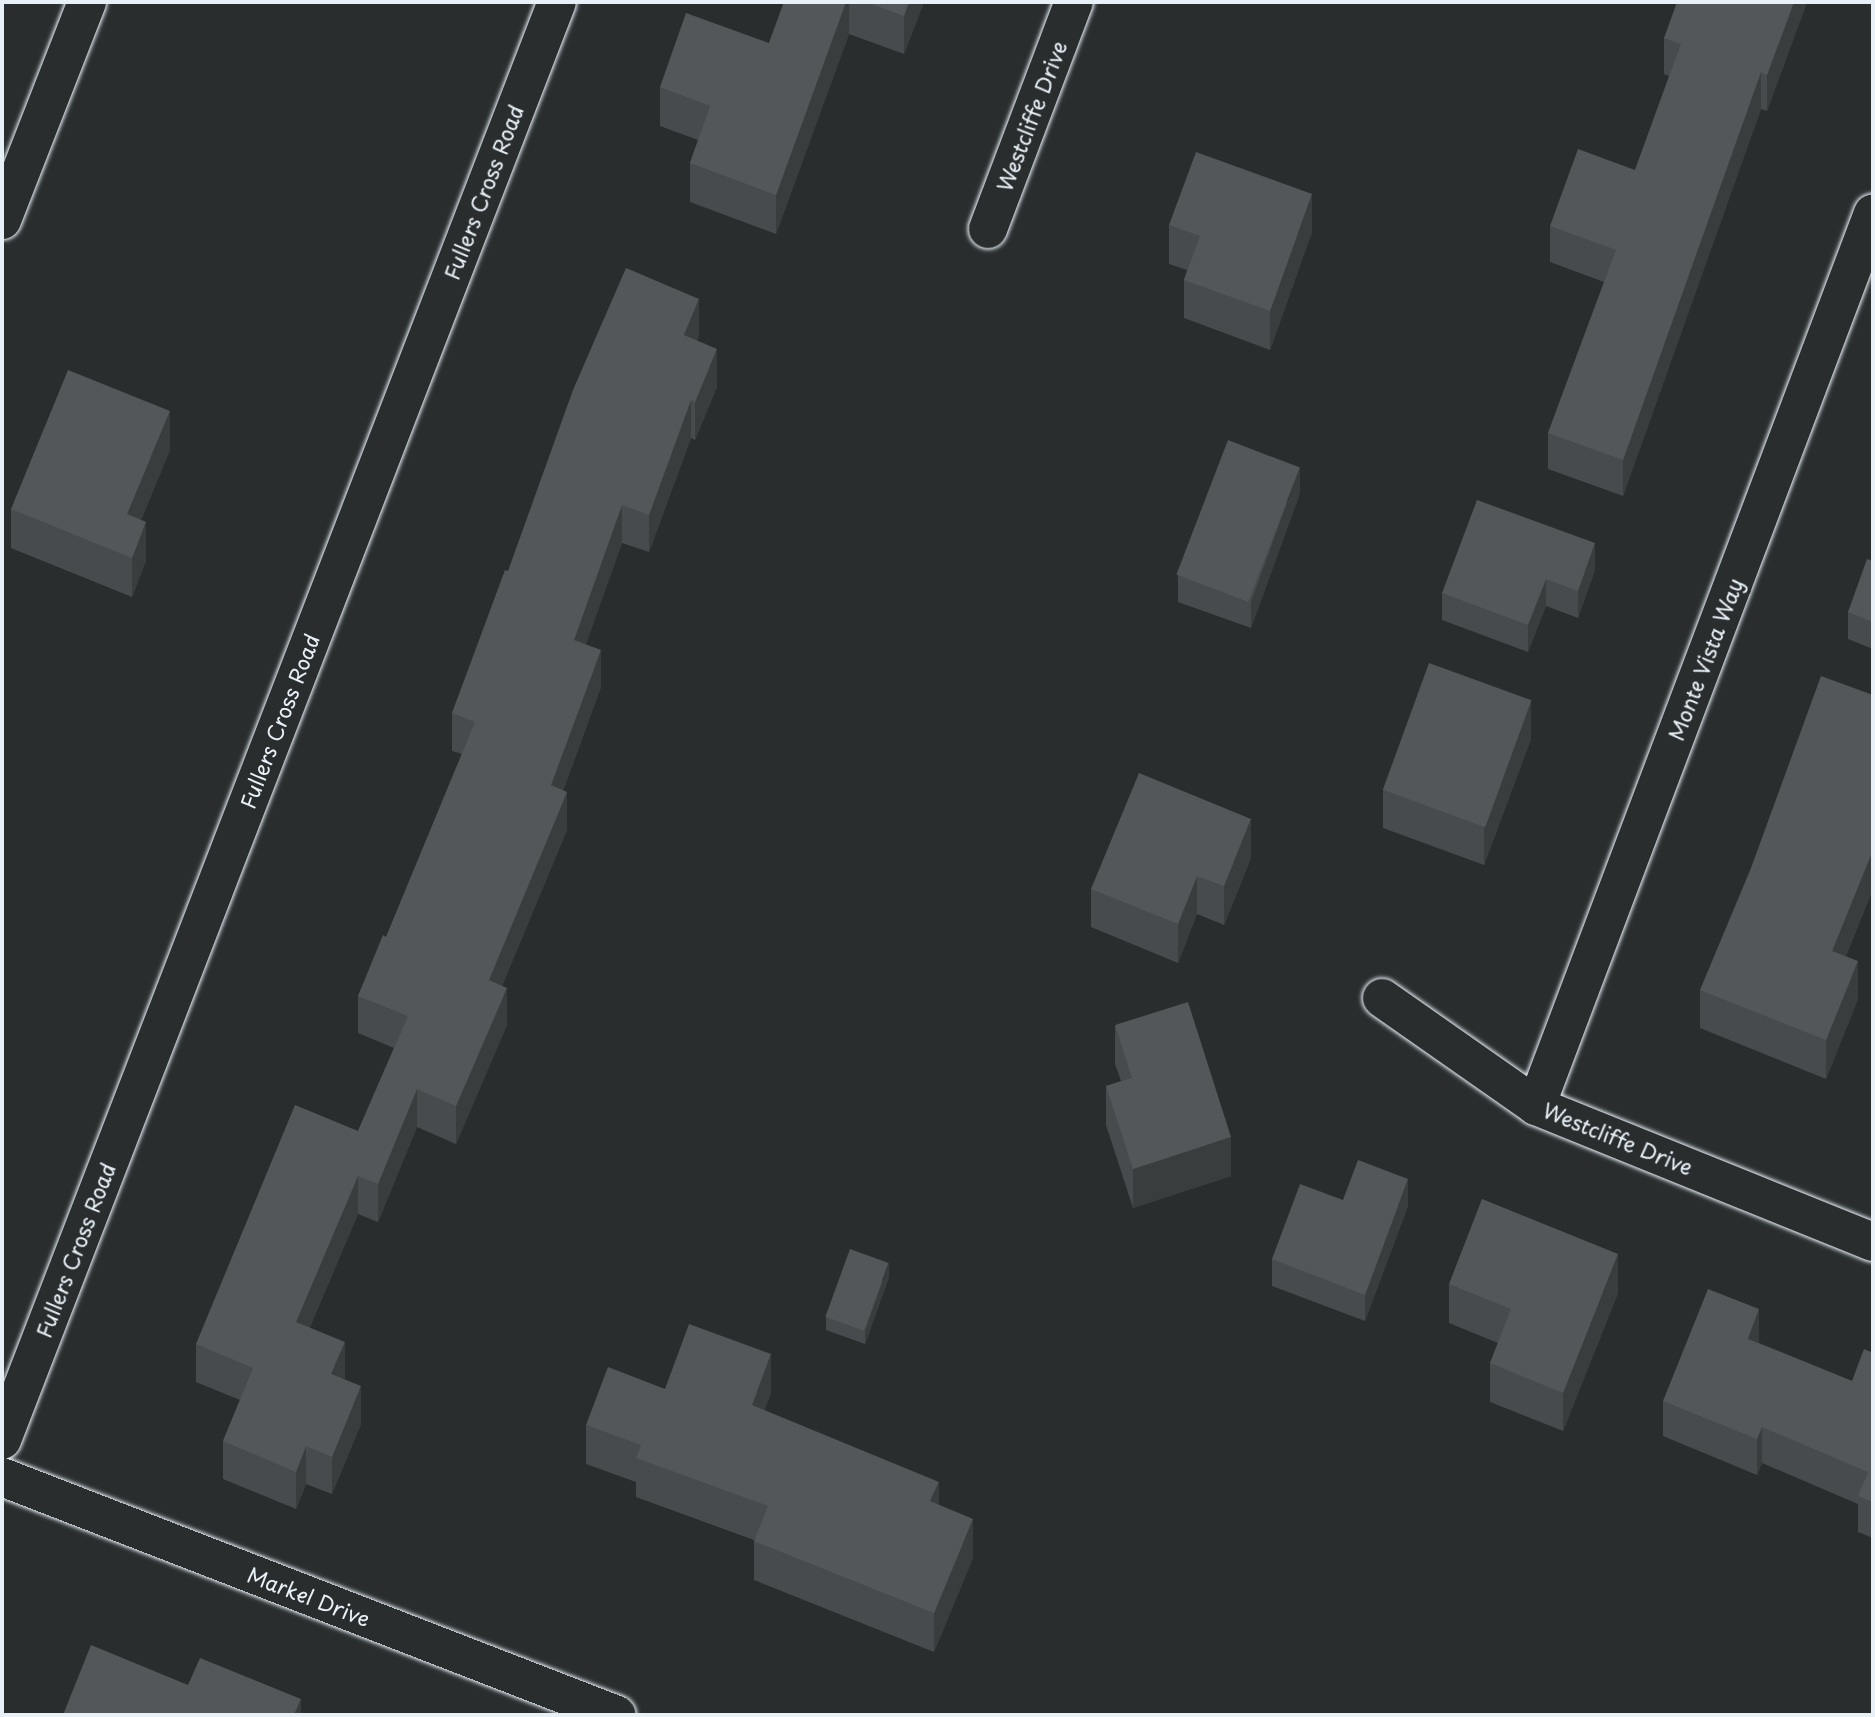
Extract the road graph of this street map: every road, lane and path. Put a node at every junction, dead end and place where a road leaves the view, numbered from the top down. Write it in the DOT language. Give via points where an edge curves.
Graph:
graph roads {
  1 [pos="87,2"];
  2 [pos="557,2"];
  3 [pos="1074,2"];
  4 [pos="1873,213"];
  5 [pos="2,220"];
  6 [pos="988,229"];
  7 [pos="1382,998"];
  8 [pos="1536,1105"];
  9 [pos="1873,1242"];
  10 [pos="2,1440"];
  11 [pos="2,1477"];
  12 [pos="617,1715"];
  1 -- 5 [label="street"];
  2 -- 10 [label="street, Fullers Cross Road"];
  3 -- 6 [label="street, Westcliffe Drive"];
  4 -- 8 [label="street, Monte Vista Way"];
  7 -- 8 [label="street, Westcliffe Drive"];
  8 -- 9 [label="street, Westcliffe Drive"];
  11 -- 12 [label="street, Markel Drive"];
}
